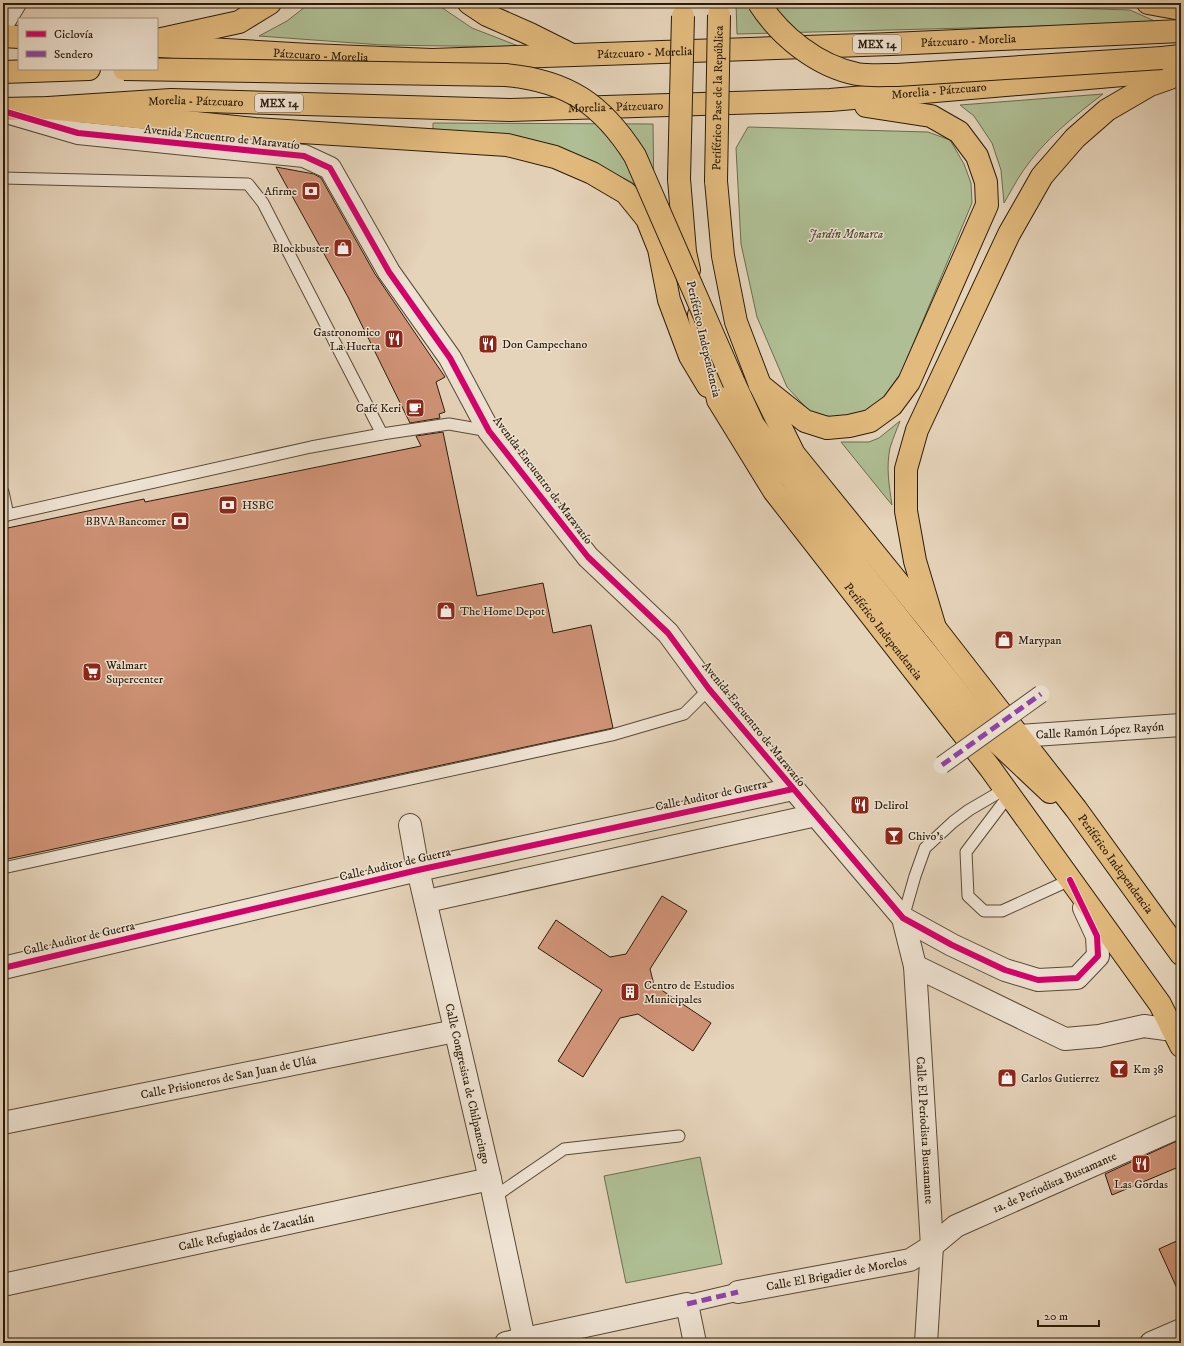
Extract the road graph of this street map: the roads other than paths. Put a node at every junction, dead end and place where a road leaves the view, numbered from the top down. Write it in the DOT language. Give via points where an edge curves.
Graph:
graph roads {
  1 [pos="15,3"];
  2 [pos="270,3"];
  3 [pos="469,3"];
  4 [pos="759,3"];
  5 [pos="1148,3"];
  6 [pos="719,9"];
  7 [pos="1181,9"];
  8 [pos="683,10"];
  9 [pos="3,23"];
  10 [pos="1181,31"];
  11 [pos="3,36"];
  12 [pos="18,37"];
  13 [pos="158,40"];
  14 [pos="158,46"];
  15 [pos="572,55"];
  16 [pos="1171,57"];
  17 [pos="60,70"];
  18 [pos="158,70"];
  19 [pos="1181,70"];
  20 [pos="3,72"];
  21 [pos="1181,74"];
  22 [pos="830,100"];
  23 [pos="48,108"];
  24 [pos="3,110"];
  25 [pos="3,178"];
  26 [pos="716,181"];
  27 [pos="760,385"];
  28 [pos="718,400"];
  29 [pos="489,432"];
  30 [pos="382,434"];
  31 [pos="3,492"];
  32 [pos="6,515"];
  33 [pos="935,628"];
  34 [pos="709,689"];
  35 [pos="1041,694"];
  36 [pos="1181,725"];
  37 [pos="1020,736"];
  38 [pos="942,764"];
  39 [pos="793,789"];
  40 [pos="1007,792"];
  41 [pos="1076,809"];
  42 [pos="816,815"];
  43 [pos="410,825"];
  44 [pos="3,868"];
  45 [pos="418,870"];
  46 [pos="1070,880"];
  47 [pos="427,901"];
  48 [pos="903,918"];
  49 [pos="1181,954"];
  50 [pos="915,966"];
  51 [pos="3,968"];
  52 [pos="455,1031"];
  53 [pos="1177,1038"];
  54 [pos="3,1123"];
  55 [pos="1181,1126"];
  56 [pos="679,1136"];
  57 [pos="492,1188"];
  58 [pos="932,1246"];
  59 [pos="3,1285"];
  60 [pos="738,1292"];
  61 [pos="687,1304"];
  62 [pos="1181,1330"];
  63 [pos="518,1342"];
  64 [pos="695,1343"];
  65 [pos="926,1343"];
  66 [pos="1151,1343"];
  1 -- 9 [label="street"];
  2 -- 13 [label="main road" via="239,22"];
  3 -- 15 [label="main road" via="486,15"];
  4 -- 16 [label="main road, bridge" via="778,28 805,50 830,65 858,74 897,75"];
  5 -- 7 [label="main road"];
  6 -- 26 [label="main road, Periférico Pase de la República, bridge"];
  8 -- 28 [label="main road, Periférico Independencia, bridge" via="679,179 685,252"];
  10 -- 15 [label="main road, Pátzcuaro - Morelia / MEX 14"];
  11 -- 12 [label="main road"];
  14 -- 15 [label="main road, Pátzcuaro - Morelia / MEX 14" via="310,56 432,60"];
  17 -- 20 [label="main road"];
  18 -- 41 [label="main road, bridge" via="506,75 539,80 569,91 589,103 621,134 635,156 753,424 863,573 998,743 1047,790"];
  19 -- 22 [label="main road, Morelia - Pátzcuaro / MEX 14"];
  21 -- 33 [label="main road" via="1150,85 1107,110 1075,138 1042,176 1009,234 917,430 906,468 906,511 915,561"];
  22 -- 23 [label="main road, Morelia - Pátzcuaro / MEX 14" via="510,110 171,100"];
  22 -- 27 [label="main road" via="931,116 959,132 977,156 986,182 987,204 909,382 892,405 870,421 827,428 805,421"];
  23 -- 24 [label="main road, MEX 14"];
  23 -- 28 [label="main road" via="256,129 507,145 561,160 592,173 626,193 647,219 659,249 669,300 690,356"];
  24 -- 29 [label="street, Avenida Encuentro de Maravatío" via="78,133 304,156 330,168 389,272 450,358"];
  25 -- 30 [label="lane" via="248,184 263,203"];
  26 -- 27 [label="main road, Periférico Independencia" via="723,256 736,322"];
  27 -- 33 [label="main road, Periférico Independencia" via="794,454"];
  28 -- 40 [label="main road, Periférico Independencia" via="774,491"];
  29 -- 30 [label="lane" via="449,424"];
  29 -- 34 [label="street, Avenida Encuentro de Maravatío" via="588,557 668,632"];
  30 -- 32 [label="lane" via="310,447"];
  31 -- 32 [label="lane"];
  33 -- 37 [label="main road, Periférico Independencia"];
  34 -- 39 [label="street, Avenida Encuentro de Maravatío"];
  34 -- 44 [label="lane" via="684,714 612,735"];
  35 -- 38 [label="street, bridge"];
  36 -- 37 [label="street, Calle Ramón López Rayón"];
  37 -- 41 [label="main road, Periférico Independencia"];
  39 -- 42 [label="street, Avenida Encuentro de Maravatío"];
  39 -- 45 [label="street, Calle Auditor de Guerra"];
  40 -- 46 [label="main road, Periférico Independencia"];
  40 -- 46 [label="lane" via="966,852 968,896 984,911 1002,911"];
  40 -- 48 [label="lane" via="969,810 925,848"];
  41 -- 49 [label="main road, Periférico Independencia"];
  42 -- 47 [label="street"];
  42 -- 48 [label="street, Avenida Encuentro de Maravatío"];
  43 -- 45 [label="street, Calle Congresista de Chilpancingo"];
  45 -- 47 [label="street, Calle Congresista de Chilpancingo"];
  45 -- 51 [label="street, Calle Auditor de Guerra"];
  46 -- 48 [label="street" via="1097,936 1098,956 1077,978 1038,980 1005,970"];
  46 -- 53 [label="main road, Periférico Independencia" via="1160,1004"];
  47 -- 52 [label="street, Calle Congresista de Chilpancingo"];
  48 -- 50 [label="street, Calle El Periodista Bustamante"];
  50 -- 53 [label="street" via="1065,1039 1099,1036 1144,1026"];
  50 -- 58 [label="street, Calle El Periodista Bustamante"];
  52 -- 54 [label="street, Calle Prisioneros de San Juan de Ulúa"];
  52 -- 57 [label="street, Calle Congresista de Chilpancingo"];
  55 -- 58 [label="street, 1a. de Periodista Bustamante" via="956,1226"];
  56 -- 57 [label="lane" via="564,1149"];
  57 -- 59 [label="street, Calle Refugiados de Zacatlán"];
  57 -- 63 [label="street, Calle Congresista de Chilpancingo"];
  58 -- 60 [label="street, Calle El Brigadier de Morelos" via="910,1260"];
  58 -- 65 [label="street, Calle El Periodista Bustamante"];
  60 -- 61 [label="street"];
  61 -- 63 [label="street"];
  61 -- 64 [label="street"];
  62 -- 66 [label="street"];
}
